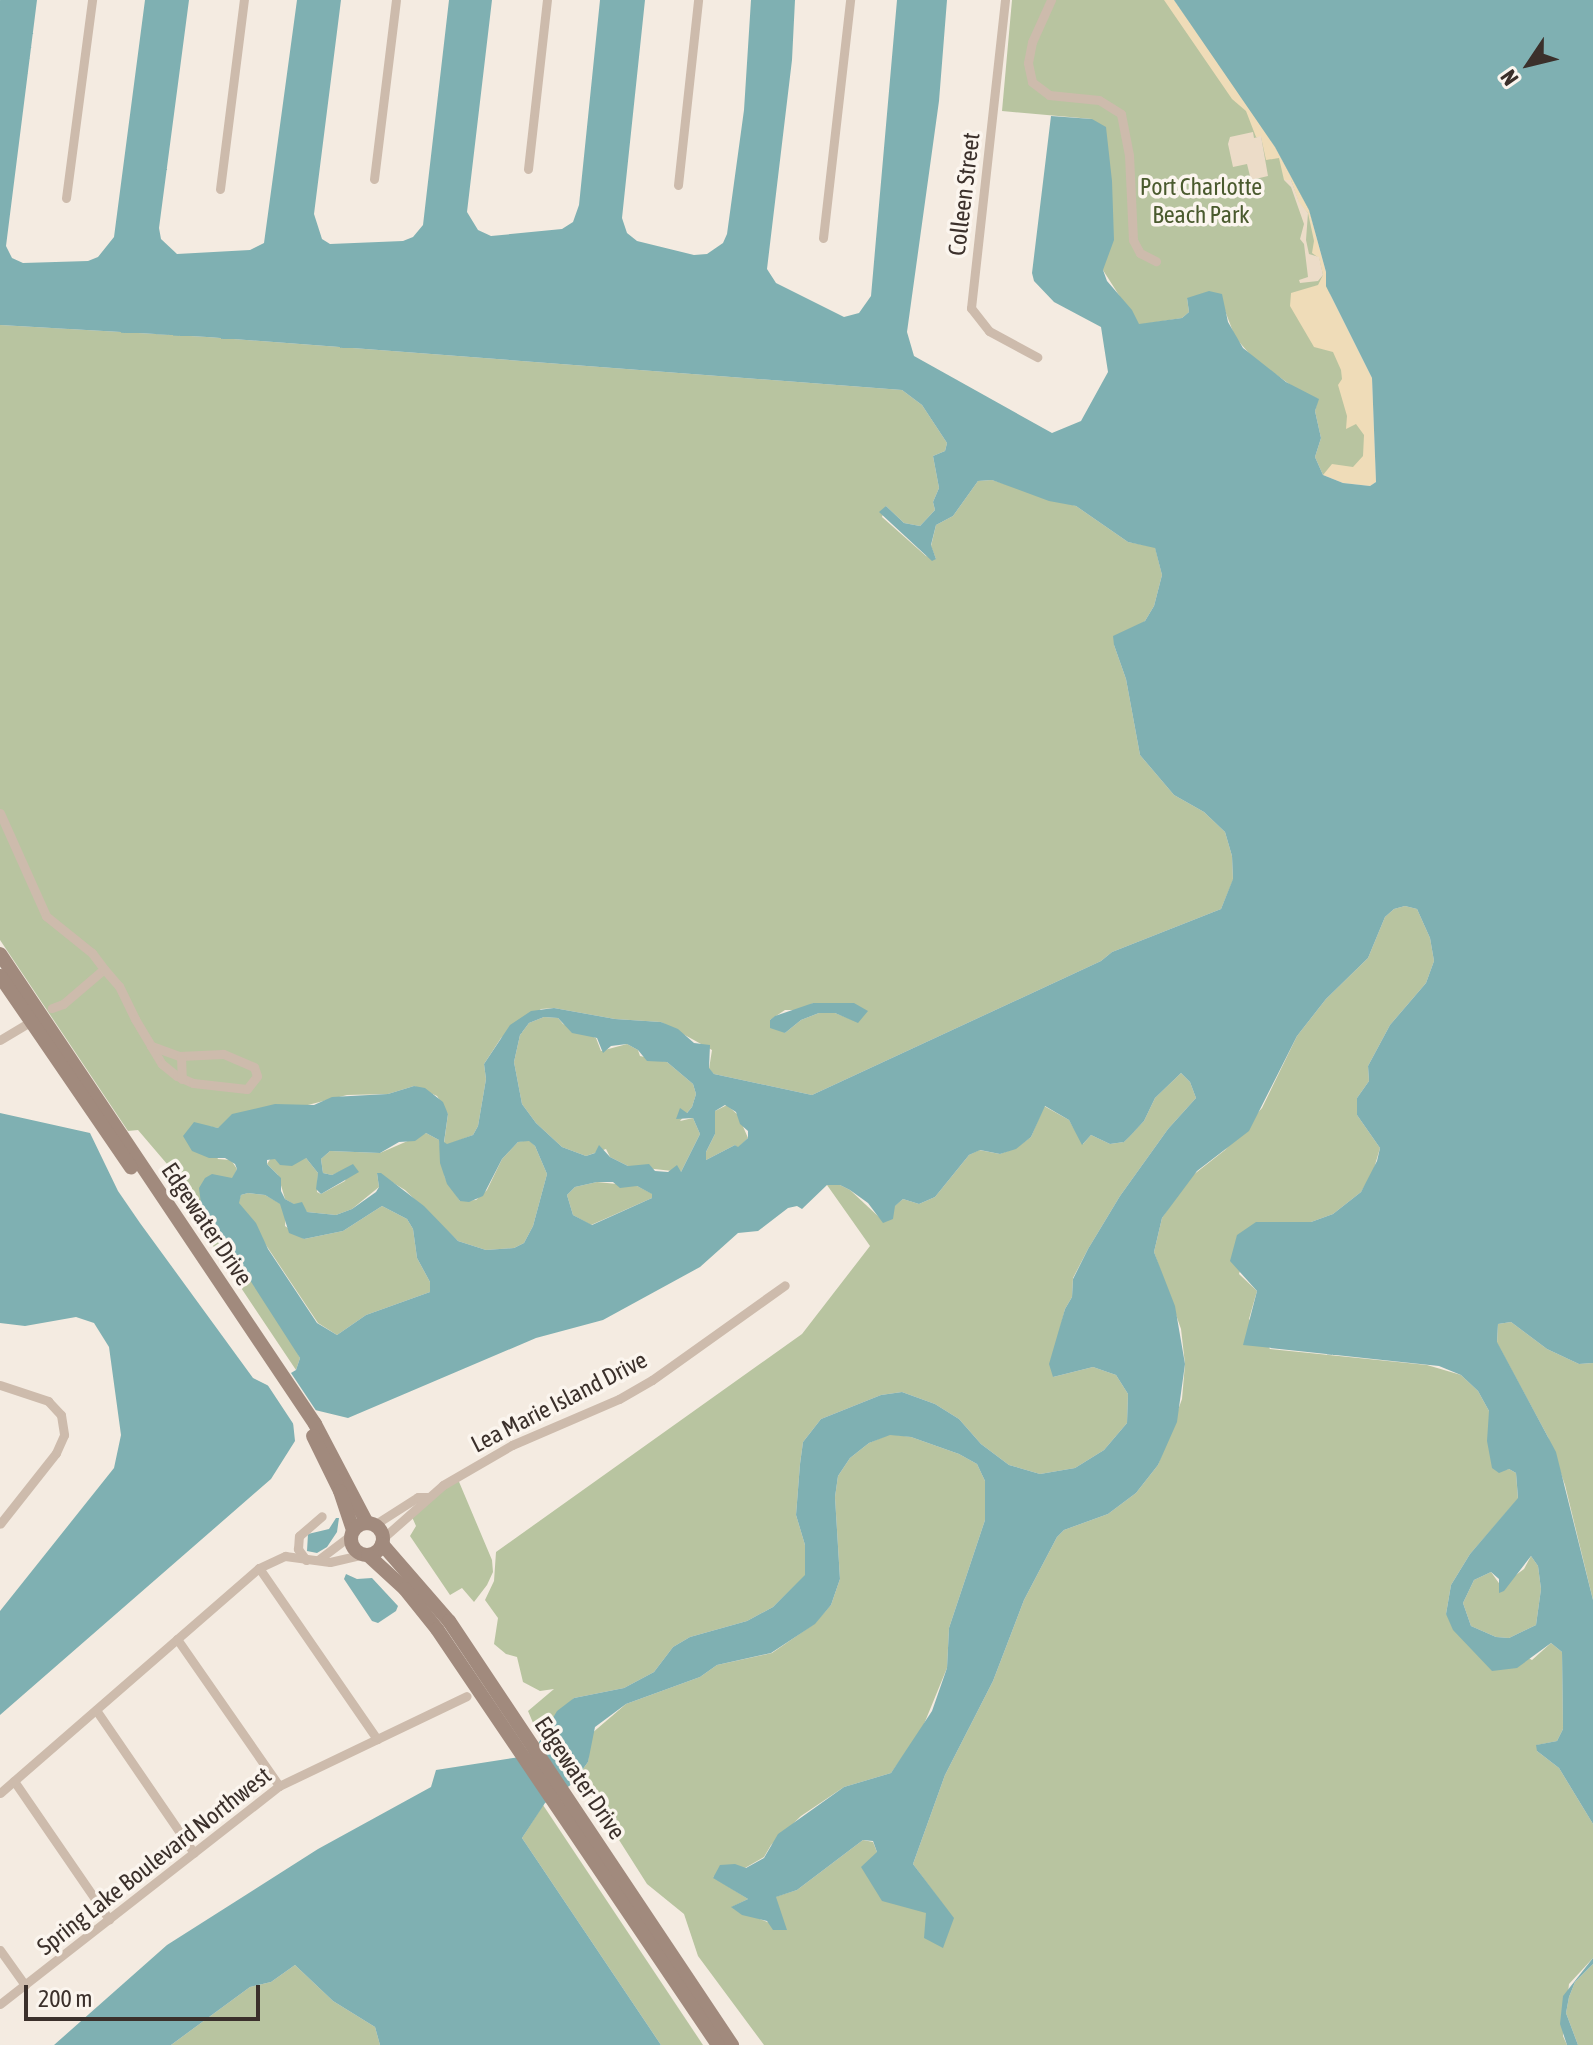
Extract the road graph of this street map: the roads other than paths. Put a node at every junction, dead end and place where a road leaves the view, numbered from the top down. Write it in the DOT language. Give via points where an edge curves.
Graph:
graph roads {
  1 [pos="92,0"];
  2 [pos="244,0"];
  3 [pos="396,0"];
  4 [pos="547,0"];
  5 [pos="698,0"];
  6 [pos="850,0"];
  7 [pos="1005,0"];
  8 [pos="1051,0"];
  9 [pos="528,169"];
  10 [pos="374,179"];
  11 [pos="678,185"];
  12 [pos="220,189"];
  13 [pos="66,198"];
  14 [pos="823,238"];
  15 [pos="1156,261"];
  16 [pos="1037,357"];
  17 [pos="0,813"];
  18 [pos="0,954"];
  19 [pos="104,969"];
  20 [pos="0,976"];
  21 [pos="41,1014"];
  22 [pos="0,1040"];
  23 [pos="151,1046"];
  24 [pos="181,1056"];
  25 [pos="182,1079"];
  26 [pos="785,1285"];
  27 [pos="0,1385"];
  28 [pos="427,1497"];
  29 [pos="322,1516"];
  30 [pos="0,1524"];
  31 [pos="362,1528"];
  32 [pos="382,1542"];
  33 [pos="366,1555"];
  34 [pos="306,1560"];
  35 [pos="318,1560"];
  36 [pos="259,1568"];
  37 [pos="177,1639"];
  38 [pos="467,1696"];
  39 [pos="96,1710"];
  40 [pos="377,1739"];
  41 [pos="523,1744"];
  42 [pos="14,1781"];
  43 [pos="279,1786"];
  44 [pos="0,1793"];
  45 [pos="560,1799"];
  46 [pos="194,1853"];
  47 [pos="602,1870"];
  48 [pos="109,1919"];
  49 [pos="659,1936"];
  50 [pos="0,1950"];
  51 [pos="25,1985"];
  52 [pos="0,2004"];
  53 [pos="718,2045"];
  54 [pos="732,2045"];
  1 -- 13 [label="street"];
  2 -- 12 [label="street"];
  3 -- 10 [label="street"];
  4 -- 9 [label="street"];
  5 -- 11 [label="street"];
  6 -- 14 [label="street"];
  7 -- 16 [label="street, Colleen Street" via="971,308 989,331"];
  8 -- 15 [label="street" via="1032,42 1032,82 1049,95 1099,100 1121,114 1129,155 1133,240 1140,253"];
  17 -- 19 [label="street" via="46,916"];
  18 -- 21 [label="street, Edgewater Drive"];
  19 -- 21 [label="street" via="57,1008"];
  19 -- 23 [label="street"];
  20 -- 21 [label="street, Edgewater Drive"];
  21 -- 22 [label="street"];
  21 -- 31 [label="street, Edgewater Drive" via="312,1426"];
  23 -- 24 [label="street"];
  23 -- 25 [label="street" via="162,1064"];
  24 -- 25 [label="street"];
  24 -- 25 [label="street" via="223,1054 254,1067 257,1076 247,1089"];
  26 -- 28 [label="street, Lea Marie Island Drive" via="652,1380 512,1445"];
  27 -- 30 [label="street" via="48,1401 64,1425 56,1453"];
  28 -- 31 [label="street, Lea Marie Island Drive"];
  28 -- 32 [label="street, Lea Marie Island Drive"];
  29 -- 34 [label="street" via="299,1536 298,1549"];
  31 -- 32 [label="street, Edgewater Drive"];
  31 -- 33 [label="street, Edgewater Drive" via="353,1547"];
  31 -- 35 [label="street, Lea Marie Island Drive"];
  32 -- 33 [label="street"];
  32 -- 41 [label="street, Edgewater Drive" via="449,1621"];
  33 -- 35 [label="street"];
  33 -- 41 [label="street, Edgewater Drive" via="425,1612"];
  34 -- 35 [label="street"];
  34 -- 36 [label="street" via="285,1556"];
  36 -- 37 [label="street"];
  36 -- 40 [label="street"];
  37 -- 39 [label="street"];
  37 -- 43 [label="street"];
  38 -- 40 [label="street, Spring Lake Boulevard Northwest"];
  39 -- 42 [label="street"];
  39 -- 46 [label="street"];
  40 -- 43 [label="street, Spring Lake Boulevard Northwest"];
  41 -- 45 [label="street, Edgewater Drive"];
  42 -- 44 [label="street"];
  42 -- 48 [label="street"];
  43 -- 46 [label="street, Spring Lake Boulevard Northwest"];
  45 -- 47 [label="street, Edgewater Drive"];
  45 -- 49 [label="street, Edgewater Drive"];
  46 -- 48 [label="street, Spring Lake Boulevard Northwest"];
  47 -- 49 [label="street"];
  47 -- 53 [label="street, Edgewater Drive"];
  48 -- 51 [label="street, Spring Lake Boulevard Northwest"];
  49 -- 54 [label="street, Edgewater Drive"];
  50 -- 51 [label="street"];
  51 -- 52 [label="street, Spring Lake Boulevard Northwest"];
}
